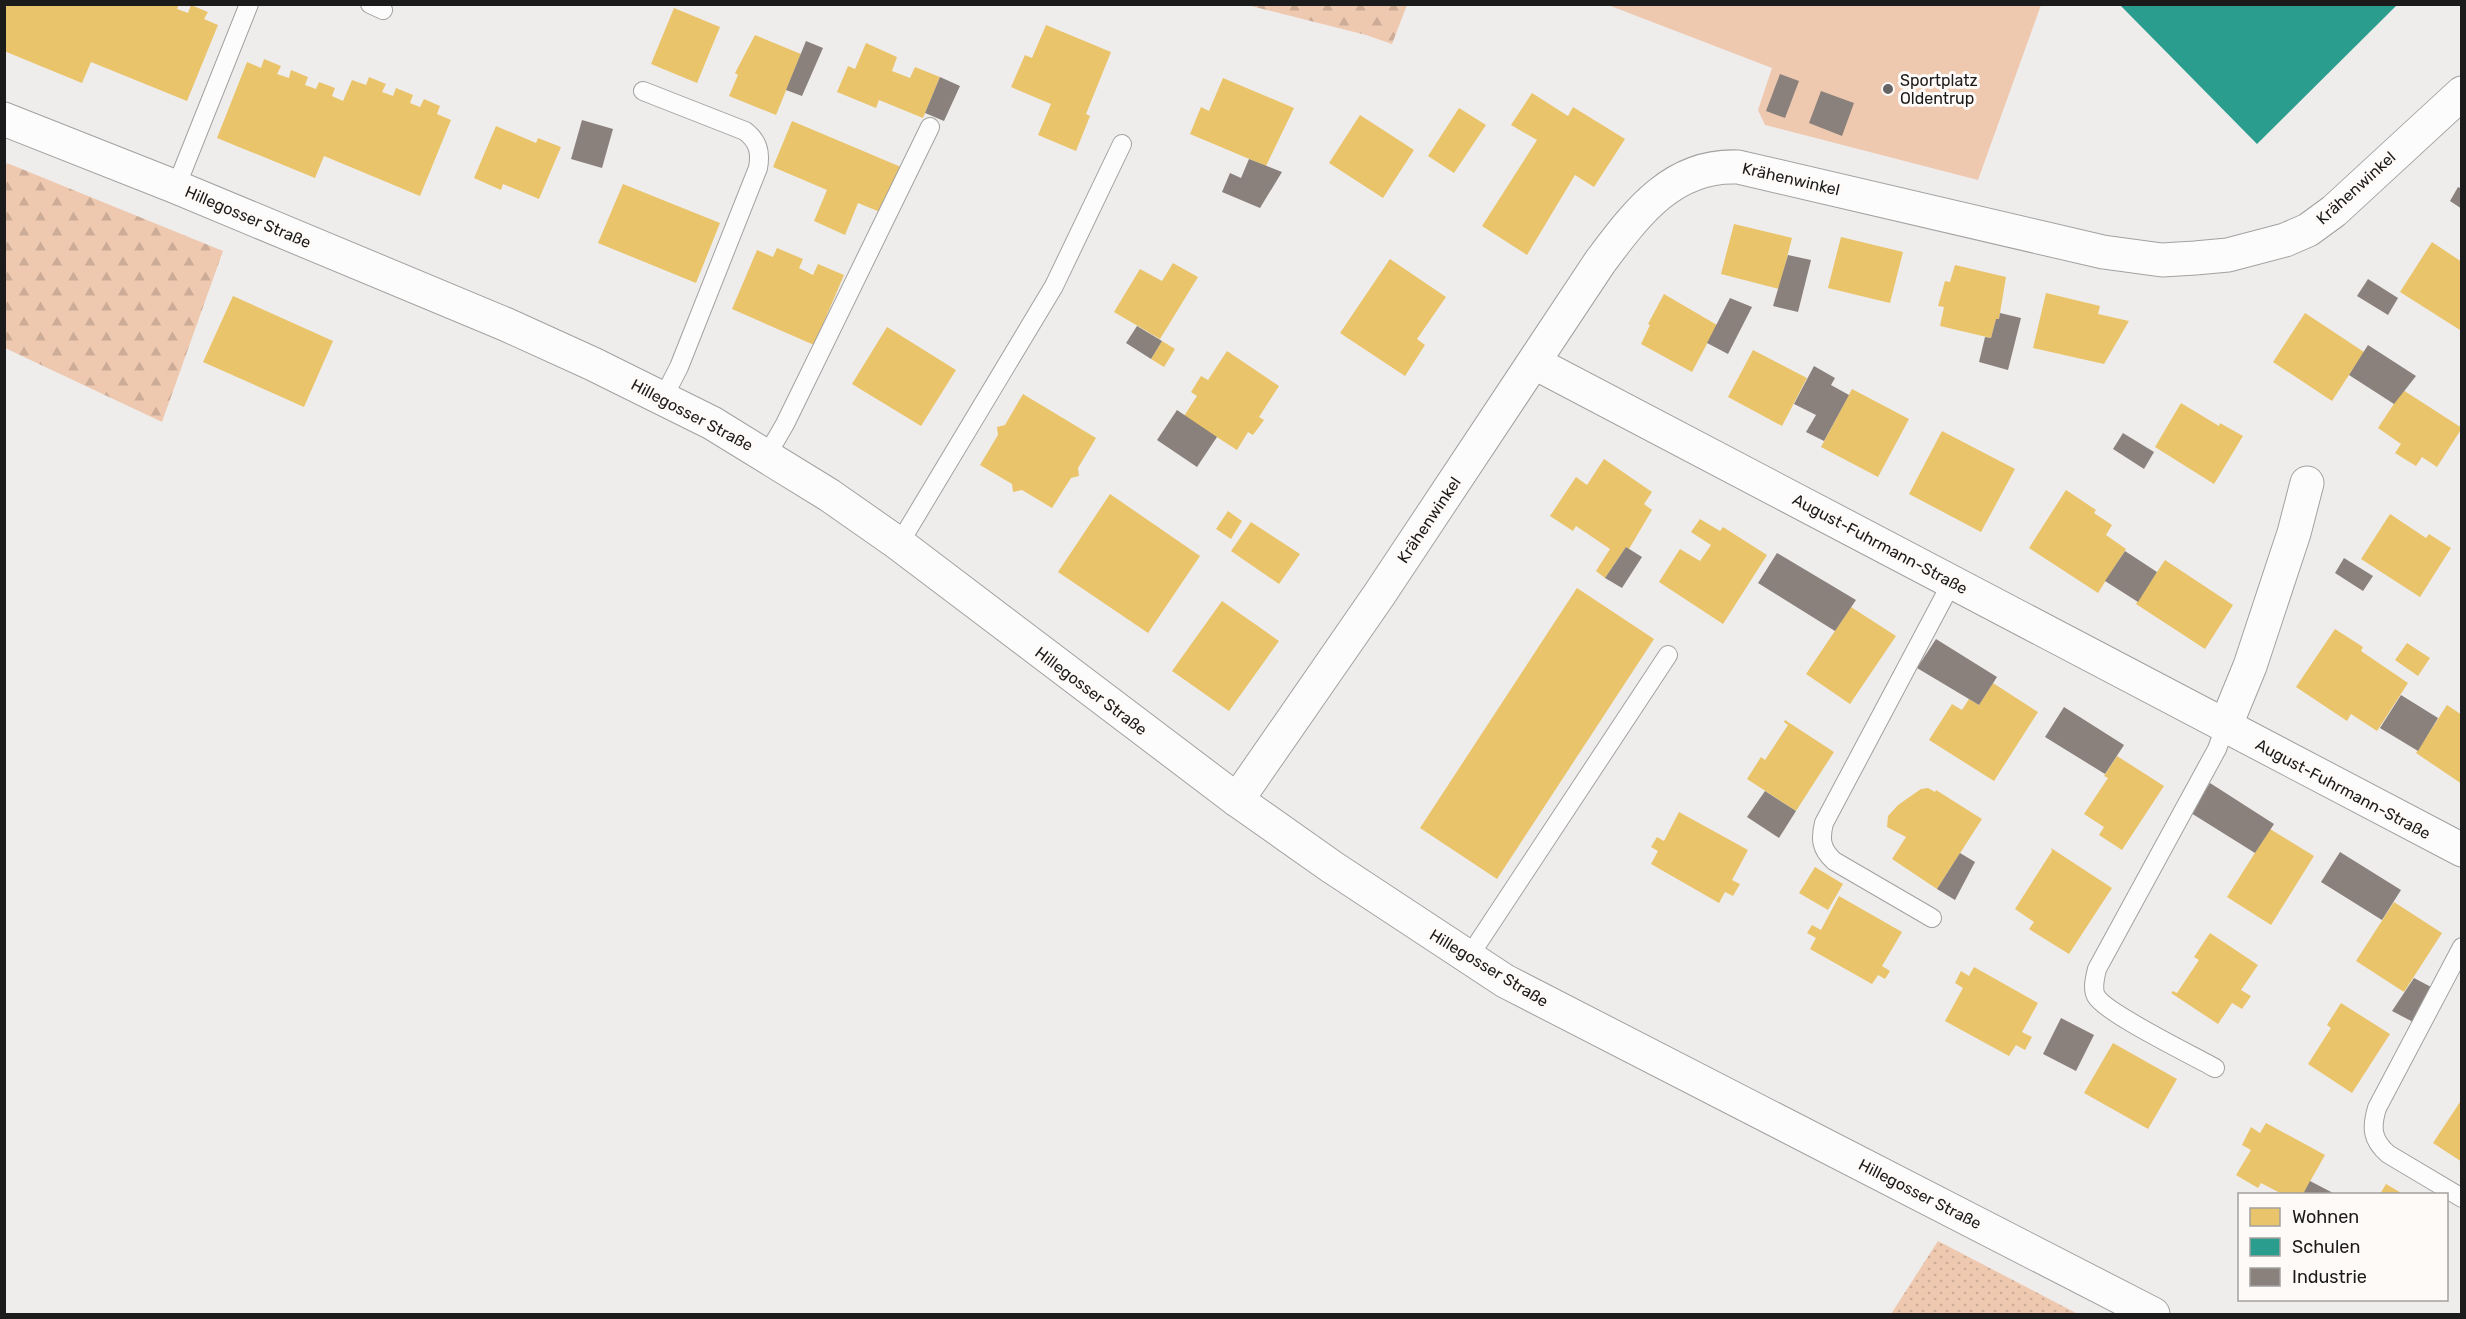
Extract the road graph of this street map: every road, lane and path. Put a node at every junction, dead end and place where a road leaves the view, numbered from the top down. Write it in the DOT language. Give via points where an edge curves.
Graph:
graph roads {
  1 [pos="249,4"];
  2 [pos="643,91"];
  3 [pos="2462,93"];
  4 [pos="4,119"];
  5 [pos="930,128"];
  6 [pos="1122,144"];
  7 [pos="176,187"];
  8 [pos="1534,363"];
  9 [pos="663,398"];
  10 [pos="767,455"];
  11 [pos="2307,483"];
  12 [pos="898,544"];
  13 [pos="1952,582"];
  14 [pos="1668,655"];
  15 [pos="2226,727"];
  16 [pos="1237,800"];
  17 [pos="2462,850"];
  18 [pos="1932,918"];
  19 [pos="2462,947"];
  20 [pos="1468,958"];
  21 [pos="2215,1068"];
  22 [pos="2462,1198"];
  23 [pos="2153,1314"];
  1 -- 7 [label="lane"];
  2 -- 9 [label="lane" via="745,131 754,138 760,156 679,367"];
  3 -- 8 [label="street, Krähenwinkel" via="2334,211 2308,230 2256,249 2195,258 2162,260 2103,252 1720,166 1672,184 1650,200 1600,262"];
  4 -- 7 [label="street, Hillegosser Straße"];
  5 -- 10 [label="lane"];
  6 -- 12 [label="lane" via="1054,286"];
  7 -- 9 [label="street, Hillegosser Straße" via="505,324"];
  8 -- 13 [label="street, August-Fuhrmann-Straße"];
  8 -- 16 [label="street, Krähenwinkel"];
  9 -- 10 [label="street, Hillegosser Straße"];
  10 -- 12 [label="street, Hillegosser Straße"];
  11 -- 15 [label="street" via="2294,533"];
  12 -- 16 [label="street, Hillegosser Straße"];
  13 -- 15 [label="street, August-Fuhrmann-Straße"];
  13 -- 18 [label="lane" via="1821,835 1823,848 1834,861"];
  14 -- 20 [label="lane"];
  15 -- 17 [label="street, August-Fuhrmann-Straße"];
  15 -- 21 [label="lane" via="2097,969 2094,982 2095,994 2109,1010"];
  16 -- 20 [label="street, Hillegosser Straße"];
  19 -- 22 [label="lane" via="2377,1108 2373,1135 2388,1154"];
  20 -- 23 [label="street, Hillegosser Straße" via="1604,1034"];
}
